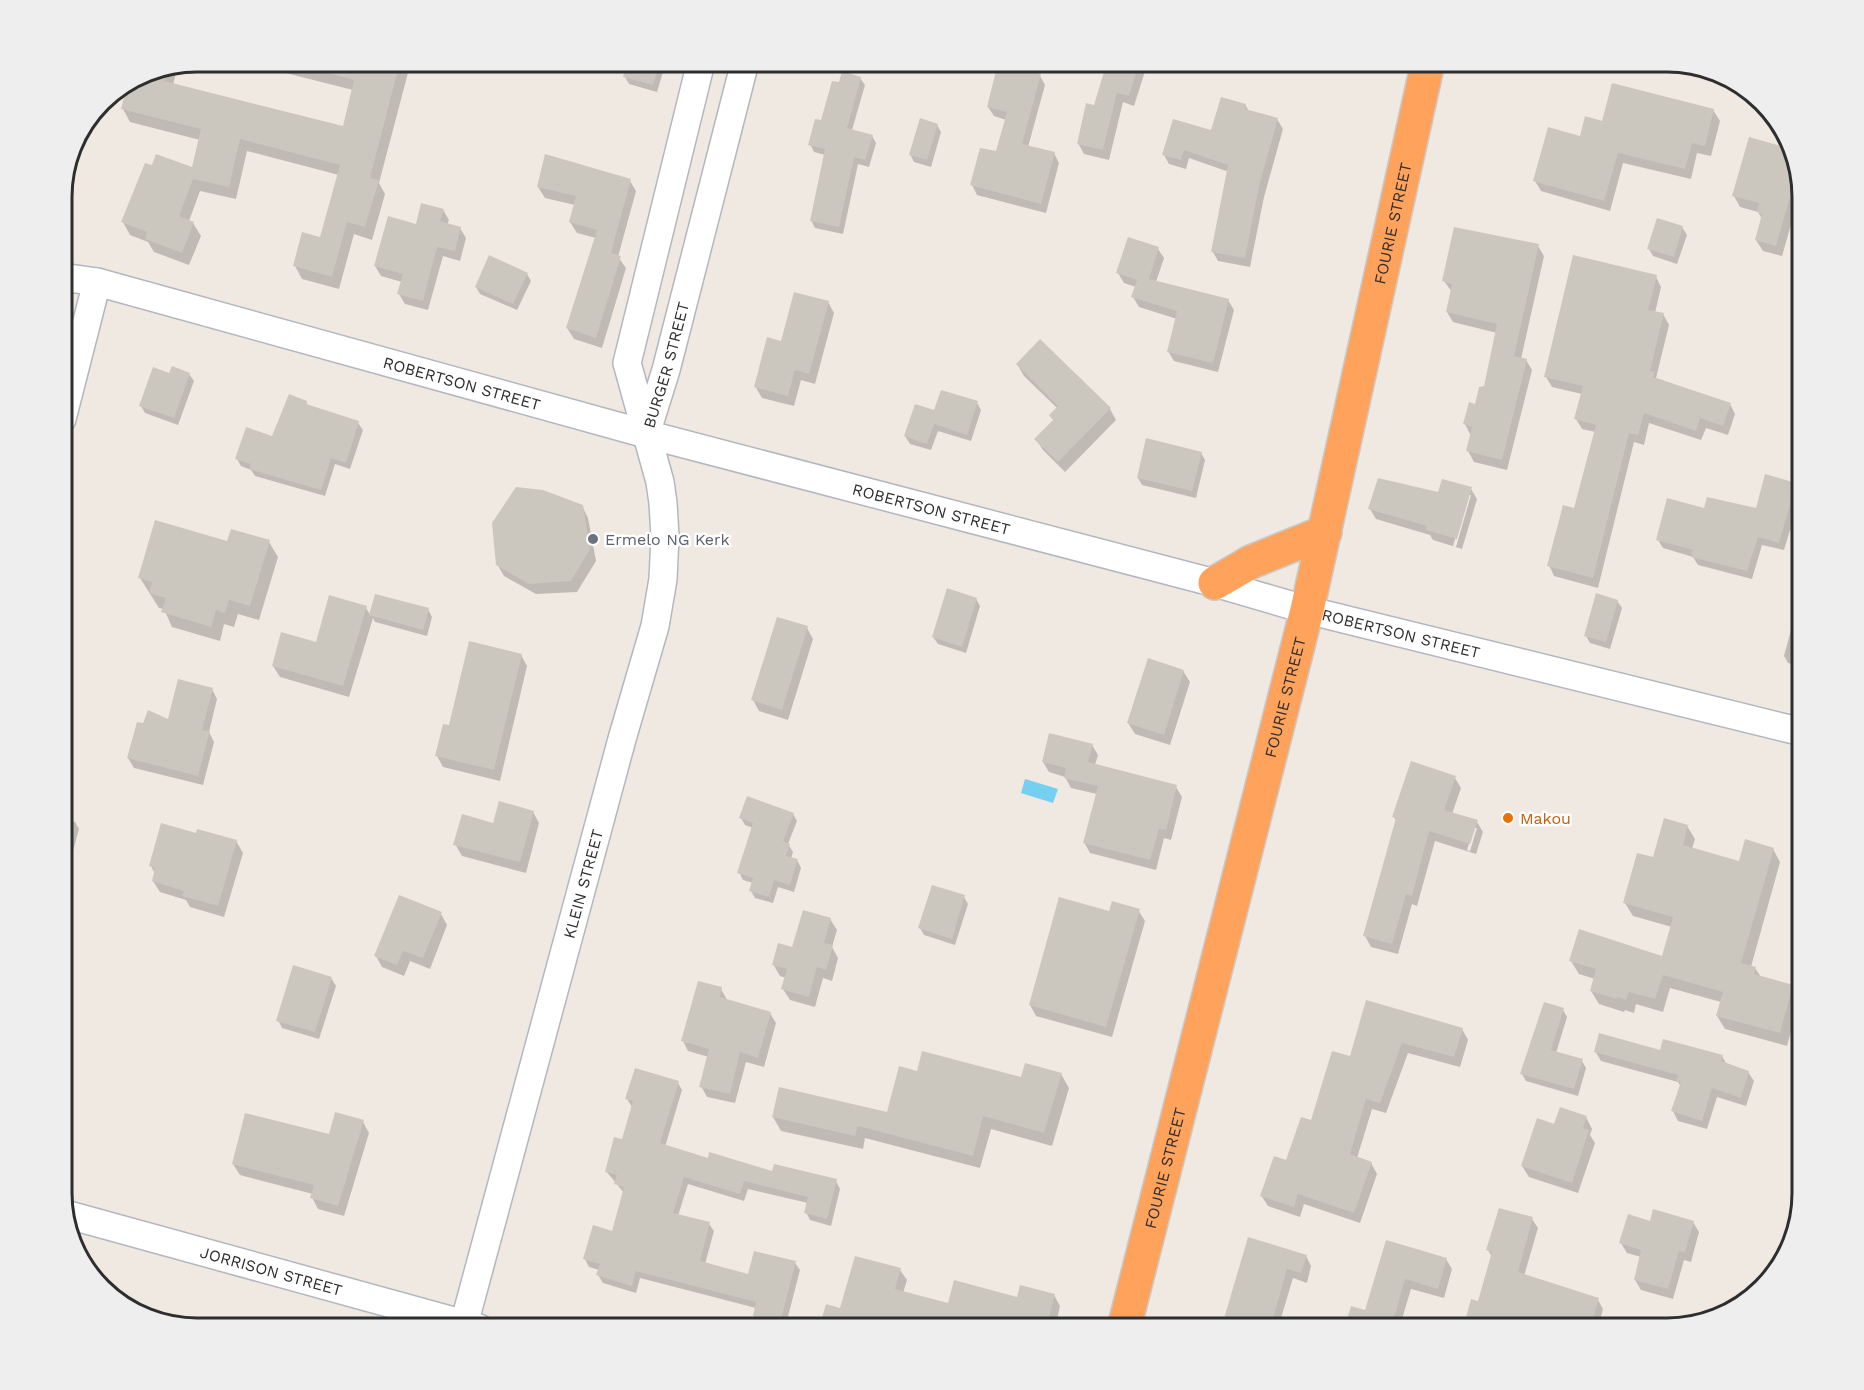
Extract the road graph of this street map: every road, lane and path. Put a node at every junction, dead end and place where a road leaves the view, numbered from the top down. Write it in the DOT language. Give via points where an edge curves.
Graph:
graph roads {
  1 [pos="699,72"];
  2 [pos="742,72"];
  3 [pos="1426,72"];
  4 [pos="72,278"];
  5 [pos="97,282"];
  6 [pos="72,380"];
  7 [pos="646,434"];
  8 [pos="1324,532"];
  9 [pos="1215,583"];
  10 [pos="1307,610"];
  11 [pos="1792,729"];
  12 [pos="74,1216"];
  13 [pos="437,1318"];
  14 [pos="471,1318"];
  15 [pos="1127,1318"];
  1 -- 7 [label="street, BURGER STREET" via="627,363"];
  2 -- 7 [label="street, BURGER STREET"];
  3 -- 8 [label="highway, FOURIE STREET"];
  4 -- 5 [label="street, ROBERTSON STREET"];
  5 -- 6 [label="street"];
  5 -- 7 [label="street, ROBERTSON STREET"];
  7 -- 9 [label="street, ROBERTSON STREET"];
  7 -- 14 [label="street, KLEIN STREET" via="660,482 665,536 655,626"];
  8 -- 9 [label="highway" via="1251,562"];
  8 -- 10 [label="highway, FOURIE STREET"];
  9 -- 10 [label="street, ROBERTSON STREET"];
  10 -- 11 [label="street, ROBERTSON STREET"];
  10 -- 15 [label="highway, FOURIE STREET"];
  12 -- 13 [label="street, JORRISON STREET"];
}
